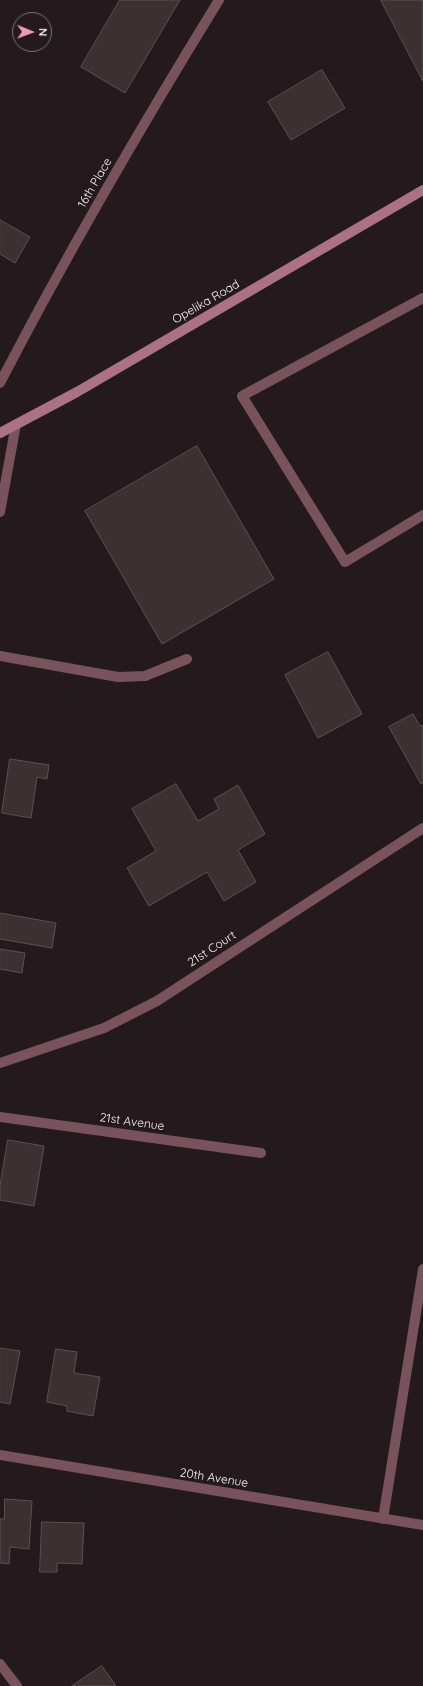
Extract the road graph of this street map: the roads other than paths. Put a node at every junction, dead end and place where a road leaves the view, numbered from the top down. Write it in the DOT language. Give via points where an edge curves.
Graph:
graph roads {
  1 [pos="219,0"];
  2 [pos="423,190"];
  3 [pos="423,298"];
  4 [pos="0,383"];
  5 [pos="16,424"];
  6 [pos="0,433"];
  7 [pos="0,512"];
  8 [pos="423,515"];
  9 [pos="0,656"];
  10 [pos="187,659"];
  11 [pos="423,828"];
  12 [pos="0,1063"];
  13 [pos="0,1117"];
  14 [pos="261,1153"];
  15 [pos="423,1269"];
  16 [pos="421,1299"];
  17 [pos="0,1455"];
  18 [pos="383,1519"];
  19 [pos="423,1525"];
  20 [pos="0,1664"];
  21 [pos="17,1686"];
  1 -- 4 [label="street, 16th Place" via="100,200"];
  2 -- 5 [label="main road, Opelika Road" via="77,392"];
  3 -- 8 [label="street" via="242,396 346,562"];
  5 -- 6 [label="main road, Opelika Road"];
  5 -- 7 [label="street"];
  9 -- 10 [label="street" via="118,677 145,676"];
  11 -- 12 [label="street, 21st Court" via="156,1001 104,1028"];
  13 -- 14 [label="street, 21st Avenue"];
  15 -- 16 [label="street"];
  16 -- 18 [label="street"];
  17 -- 18 [label="street, 20th Avenue"];
  18 -- 19 [label="street, 20th Avenue"];
  20 -- 21 [label="street"];
}
